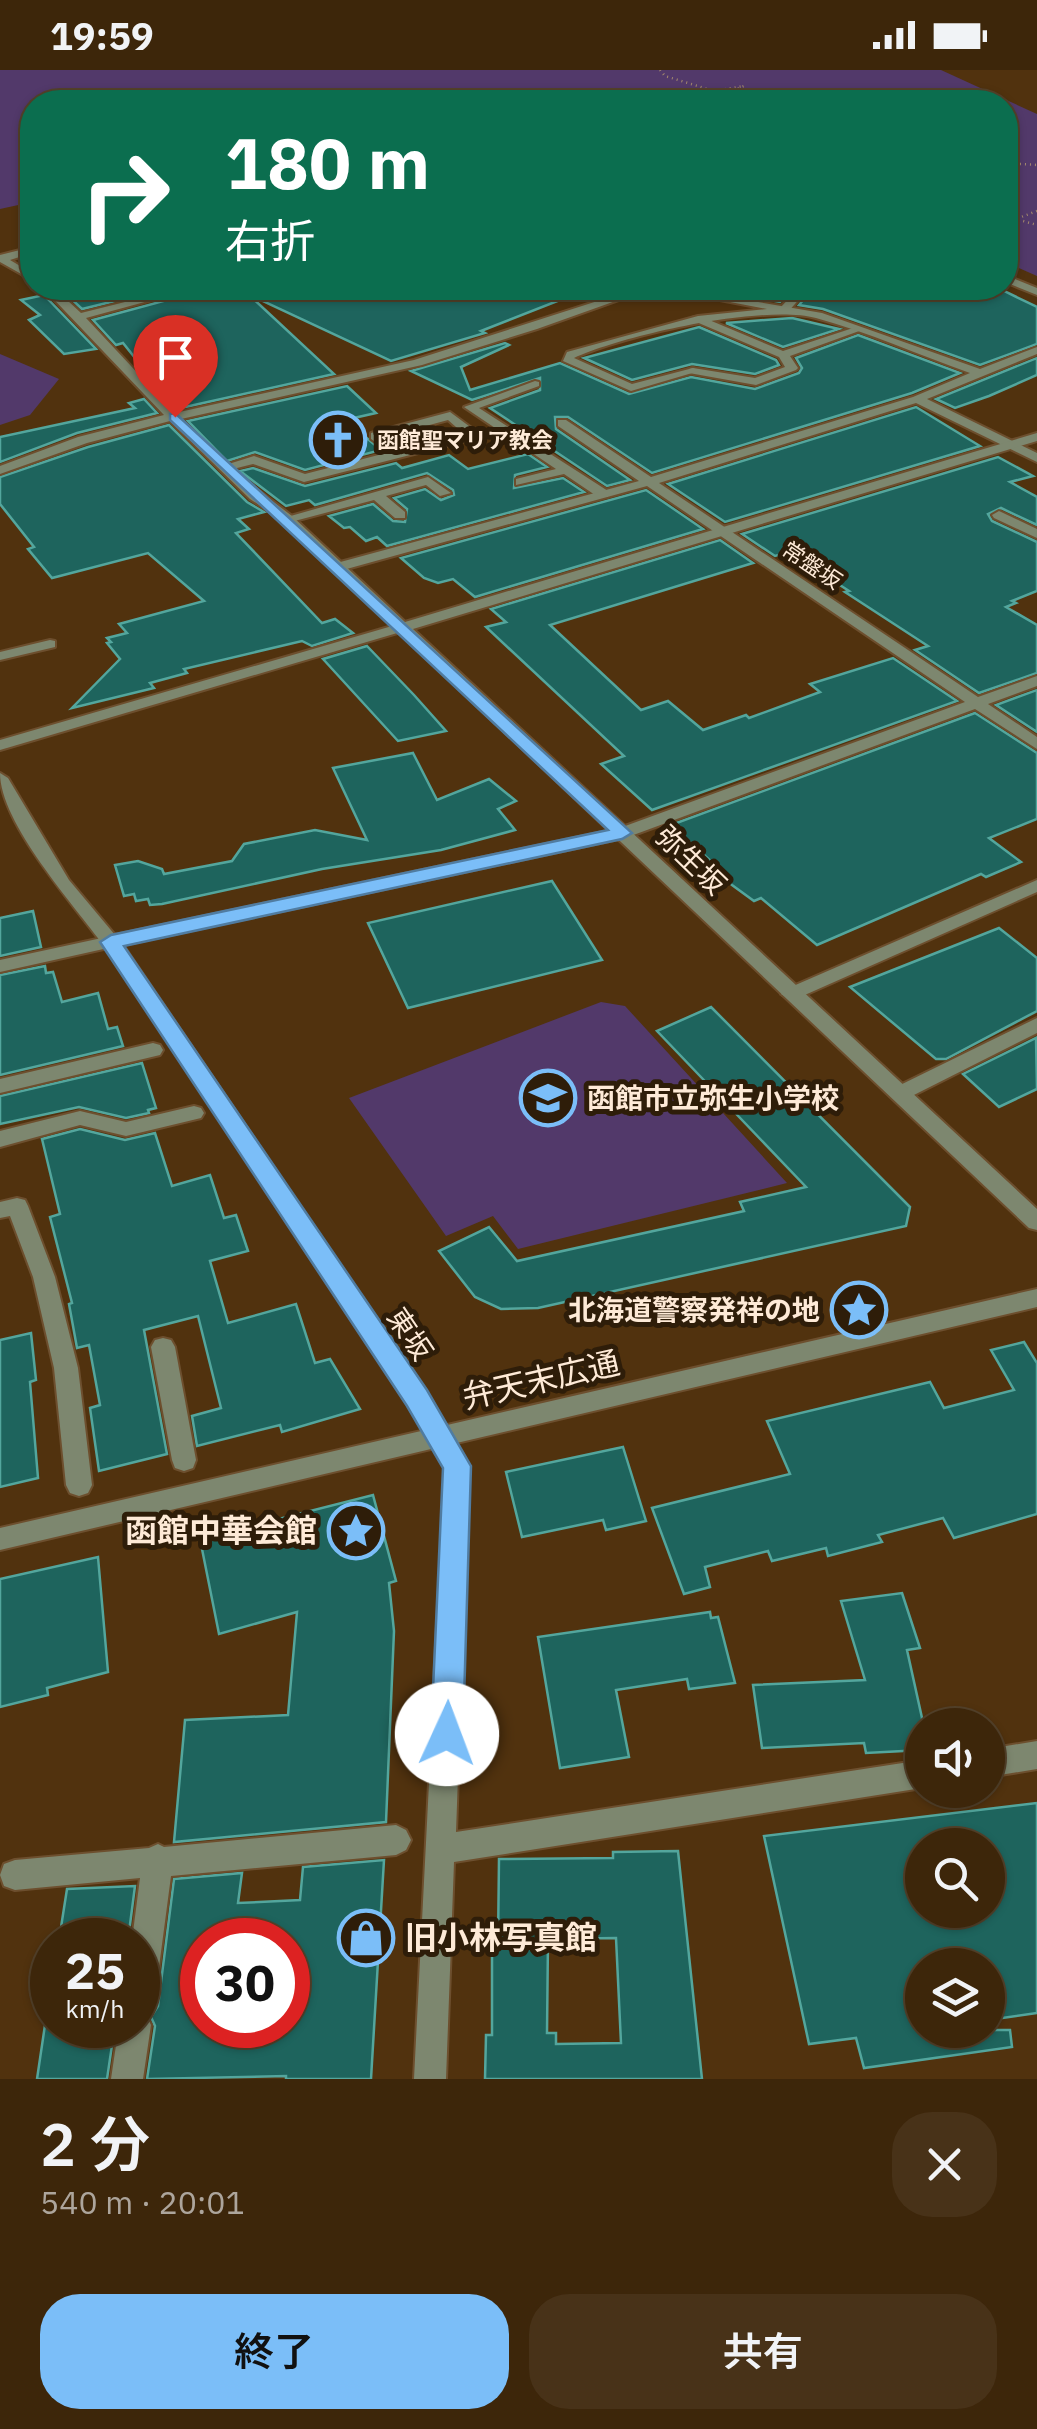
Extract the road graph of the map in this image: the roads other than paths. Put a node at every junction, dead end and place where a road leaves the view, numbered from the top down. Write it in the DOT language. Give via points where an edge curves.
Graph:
graph roads {
  1 [pos="62,300"];
  2 [pos="144,300"];
  3 [pos="610,300"];
  4 [pos="726,300"];
  5 [pos="794,300"];
  6 [pos="784,311"];
  7 [pos="81,316"];
  8 [pos="698,320"];
  9 [pos="857,330"];
  10 [pos="1037,350"];
  11 [pos="783,355"];
  12 [pos="979,373"];
  13 [pos="535,384"];
  14 [pos="917,399"];
  15 [pos="175,417"];
  16 [pos="562,423"];
  17 [pos="1037,437"];
  18 [pos="1012,444"];
  19 [pos="402,455"];
  20 [pos="1037,458"];
  21 [pos="225,466"];
  22 [pos="0,470"];
  23 [pos="566,470"];
  24 [pos="521,482"];
  25 [pos="650,482"];
  26 [pos="375,494"];
  27 [pos="445,494"];
  28 [pos="603,494"];
  29 [pos="400,515"];
  30 [pos="999,515"];
  31 [pos="287,518"];
  32 [pos="722,531"];
  33 [pos="1037,534"];
  34 [pos="338,567"];
  35 [pos="399,628"];
  36 [pos="50,644"];
  37 [pos="0,656"];
  38 [pos="1037,682"];
  39 [pos="978,704"];
  40 [pos="1037,744"];
  41 [pos="0,746"];
  42 [pos="0,778"];
  43 [pos="622,833"];
  44 [pos="1037,884"];
  45 [pos="111,942"];
  46 [pos="0,966"];
  47 [pos="791,994"];
  48 [pos="1037,1025"];
  49 [pos="153,1050"];
  50 [pos="0,1086"];
  51 [pos="899,1094"];
  52 [pos="194,1113"];
  53 [pos="0,1139"];
  54 [pos="0,1210"];
  55 [pos="1037,1222"];
  56 [pos="1037,1298"];
  57 [pos="163,1347"];
  58 [pos="440,1436"];
  59 [pos="184,1460"];
  60 [pos="79,1485"];
  61 [pos="0,1538"];
  62 [pos="1037,1755"];
  63 [pos="1005,1760"];
  64 [pos="905,1777"];
  65 [pos="396,1840"];
  66 [pos="442,1848"];
  67 [pos="158,1859"];
  68 [pos="15,1874"];
  69 [pos="150,1918"];
  70 [pos="131,2048"];
  71 [pos="127,2079"];
  72 [pos="430,2079"];
  1 -- 7 [label="street, 弥生坂"];
  2 -- 7 [label="street"];
  3 -- 15 [label="street" via="391,370"];
  4 -- 6 [label="street"];
  5 -- 6 [label="street"];
  6 -- 8 [label="street"];
  6 -- 9 [label="street"];
  7 -- 15 [label="street, 弥生坂"];
  8 -- 11 [label="street"];
  8 -- 11 [label="street" via="566,359 632,388 693,371 756,382 792,368"];
  9 -- 11 [label="street"];
  9 -- 12 [label="street"];
  10 -- 12 [label="street"];
  12 -- 14 [label="street"];
  13 -- 23 [label="street" via="470,407"];
  14 -- 18 [label="street"];
  14 -- 25 [label="street"];
  15 -- 21 [label="street, 弥生坂"];
  15 -- 22 [label="street"];
  16 -- 25 [label="street, 常盤坂"];
  17 -- 18 [label="street"];
  18 -- 20 [label="street"];
  18 -- 32 [label="street"];
  19 -- 19 [label="street" via="420,450 473,435 450,416 375,436"];
  19 -- 21 [label="street" via="304,478 254,460"];
  21 -- 31 [label="street, 弥生坂"];
  23 -- 24 [label="street"];
  23 -- 28 [label="street"];
  25 -- 28 [label="street"];
  25 -- 32 [label="street, 常盤坂"];
  26 -- 27 [label="street" via="428,480"];
  26 -- 29 [label="street"];
  26 -- 31 [label="street"];
  28 -- 34 [label="street"];
  30 -- 33 [label="street"];
  31 -- 34 [label="street, 弥生坂"];
  32 -- 35 [label="street"];
  32 -- 39 [label="street, 常盤坂"];
  34 -- 35 [label="street, 弥生坂"];
  35 -- 41 [label="street"];
  35 -- 43 [label="street, 弥生坂"];
  36 -- 37 [label="street"];
  38 -- 39 [label="street"];
  39 -- 40 [label="street, 常盤坂"];
  39 -- 43 [label="street"];
  42 -- 45 [label="street, 東坂" via="62,883"];
  43 -- 45 [label="street"];
  43 -- 47 [label="street, 弥生坂"];
  44 -- 47 [label="street"];
  45 -- 46 [label="street"];
  45 -- 58 [label="street, 東坂"];
  47 -- 51 [label="street, 弥生坂"];
  48 -- 51 [label="street"];
  49 -- 50 [label="street"];
  51 -- 55 [label="street, 弥生坂"];
  52 -- 53 [label="street" via="126,1129 80,1118"];
  54 -- 60 [label="street" via="17,1206 44,1277 66,1368"];
  56 -- 58 [label="street, 弁天末広通"];
  57 -- 59 [label="street"];
  58 -- 61 [label="street, 弁天末広通"];
  58 -- 66 [label="street, 東坂" via="457,1466"];
  62 -- 63 [label="street"];
  64 -- 66 [label="street"];
  65 -- 67 [label="street"];
  66 -- 72 [label="street, 東坂"];
  67 -- 68 [label="street"];
  67 -- 69 [label="street"];
  70 -- 71 [label="street"];
}
